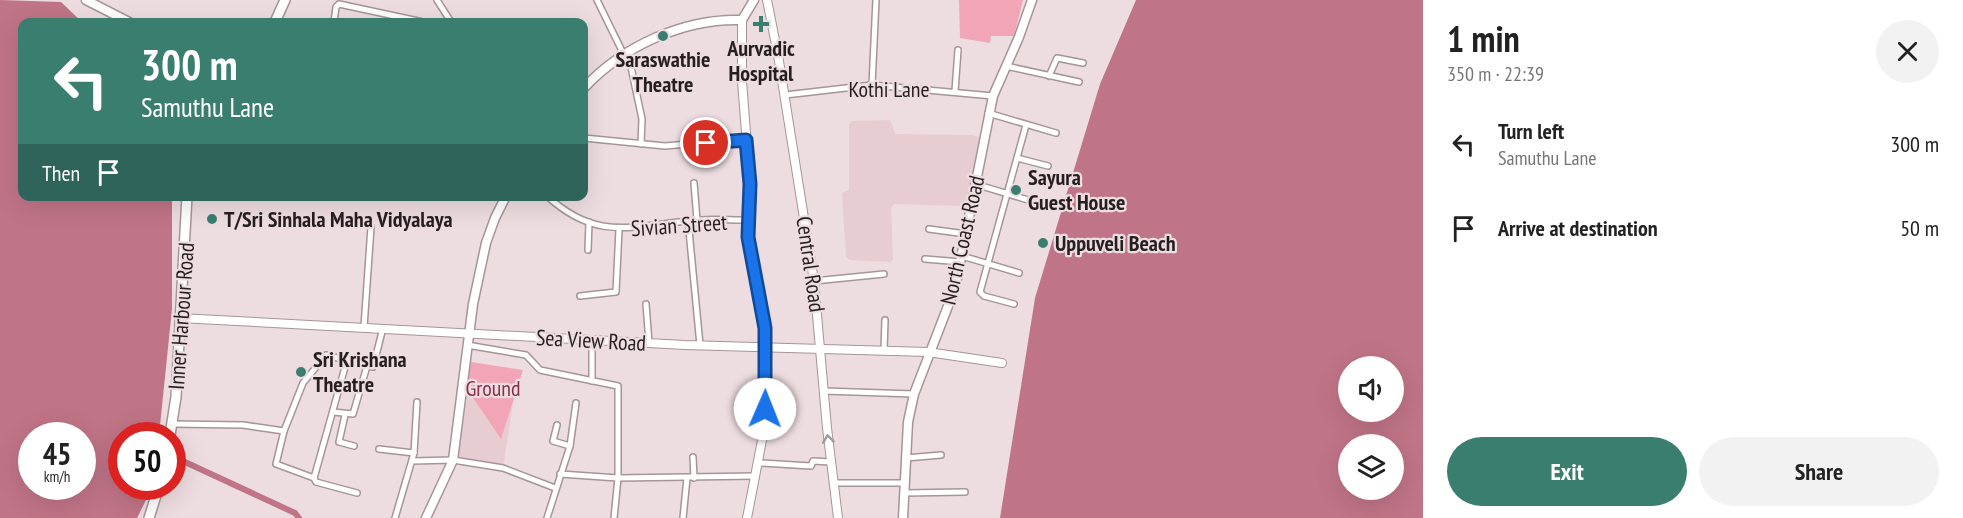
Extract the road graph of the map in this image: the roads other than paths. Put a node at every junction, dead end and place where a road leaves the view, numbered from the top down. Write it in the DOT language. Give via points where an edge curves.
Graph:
graph roads {
  1 [pos="86,0"];
  2 [pos="285,0"];
  3 [pos="437,0"];
  4 [pos="598,0"];
  5 [pos="746,0"];
  6 [pos="754,0"];
  7 [pos="764,0"];
  8 [pos="876,0"];
  9 [pos="1032,0"];
  10 [pos="121,18"];
  11 [pos="277,18"];
  12 [pos="335,18"];
  13 [pos="404,18"];
  14 [pos="448,18"];
  15 [pos="742,20"];
  16 [pos="958,50"];
  17 [pos="626,54"];
  18 [pos="1083,63"];
  19 [pos="1006,66"];
  20 [pos="1049,75"];
  21 [pos="1079,82"];
  22 [pos="588,85"];
  23 [pos="872,85"];
  24 [pos="955,91"];
  25 [pos="785,95"];
  26 [pos="993,96"];
  27 [pos="988,113"];
  28 [pos="1026,124"];
  29 [pos="1056,134"];
  30 [pos="588,138"];
  31 [pos="746,140"];
  32 [pos="641,144"];
  33 [pos="1017,158"];
  34 [pos="1048,166"];
  35 [pos="693,183"];
  36 [pos="975,184"];
  37 [pos="1007,194"];
  38 [pos="187,201"];
  39 [pos="504,201"];
  40 [pos="552,201"];
  41 [pos="1038,203"];
  42 [pos="688,220"];
  43 [pos="697,220"];
  44 [pos="747,220"];
  45 [pos="589,222"];
  46 [pos="371,227"];
  47 [pos="619,229"];
  48 [pos="928,229"];
  49 [pos="966,234"];
  50 [pos="588,250"];
  51 [pos="925,259"];
  52 [pos="961,260"];
  53 [pos="987,264"];
  54 [pos="1019,273"];
  55 [pos="884,274"];
  56 [pos="814,281"];
  57 [pos="580,296"];
  58 [pos="646,304"];
  59 [pos="1014,304"];
  60 [pos="179,318"];
  61 [pos="885,320"];
  62 [pos="364,327"];
  63 [pos="383,328"];
  64 [pos="469,333"];
  65 [pos="592,339"];
  66 [pos="649,343"];
  67 [pos="467,345"];
  68 [pos="700,345"];
  69 [pos="765,347"];
  70 [pos="822,348"];
  71 [pos="884,350"];
  72 [pos="928,352"];
  73 [pos="347,360"];
  74 [pos="1002,363"];
  75 [pos="367,366"];
  76 [pos="592,381"];
  77 [pos="824,391"];
  78 [pos="914,394"];
  79 [pos="417,402"];
  80 [pos="576,403"];
  81 [pos="333,412"];
  82 [pos="345,415"];
  83 [pos="172,422"];
  84 [pos="186,424"];
  85 [pos="556,426"];
  86 [pos="284,431"];
  87 [pos="354,446"];
  88 [pos="570,447"];
  89 [pos="379,449"];
  90 [pos="414,453"];
  91 [pos="941,455"];
  92 [pos="693,457"];
  93 [pos="906,458"];
  94 [pos="453,460"];
  95 [pos="412,461"];
  96 [pos="831,462"];
  97 [pos="760,463"];
  98 [pos="560,474"];
  99 [pos="757,476"];
  100 [pos="314,478"];
  101 [pos="618,478"];
  102 [pos="691,478"];
  103 [pos="834,483"];
  104 [pos="905,483"];
  105 [pos="555,488"];
  106 [pos="964,492"];
  107 [pos="357,493"];
  108 [pos="904,493"];
  109 [pos="155,500"];
  110 [pos="149,518"];
  111 [pos="396,518"];
  112 [pos="426,518"];
  113 [pos="547,518"];
  114 [pos="614,518"];
  115 [pos="683,518"];
  116 [pos="747,518"];
  117 [pos="838,518"];
  118 [pos="903,518"];
  1 -- 10 [label="main road"];
  2 -- 11 [label="highway"];
  3 -- 14 [label="street"];
  4 -- 17 [label="street"];
  5 -- 15 [label="main road"];
  6 -- 15 [label="main road"];
  7 -- 25 [label="main road, Central Road" via="771,12"];
  8 -- 23 [label="street"];
  9 -- 19 [label="main road, North Coast Road"];
  12 -- 13 [label="street" via="339,4"];
  15 -- 17 [label="main road" via="680,29"];
  15 -- 31 [label="main road"];
  16 -- 24 [label="street"];
  17 -- 22 [label="main road"];
  17 -- 32 [label="street" via="642,119"];
  18 -- 20 [label="street" via="1057,58"];
  19 -- 20 [label="street"];
  19 -- 26 [label="main road, North Coast Road"];
  20 -- 21 [label="street"];
  23 -- 24 [label="street, Kothi Lane"];
  23 -- 25 [label="street, Kothi Lane"];
  24 -- 26 [label="street, Kothi Lane"];
  25 -- 56 [label="main road, Central Road"];
  26 -- 27 [label="main road, North Coast Road"];
  27 -- 28 [label="street"];
  27 -- 36 [label="main road, North Coast Road"];
  28 -- 29 [label="street"];
  28 -- 33 [label="street"];
  30 -- 32 [label="street"];
  31 -- 32 [label="street"];
  31 -- 44 [label="main road" via="750,184"];
  33 -- 34 [label="street"];
  33 -- 37 [label="street"];
  35 -- 43 [label="street"];
  36 -- 37 [label="street"];
  36 -- 49 [label="main road, North Coast Road"];
  37 -- 41 [label="street"];
  37 -- 53 [label="street"];
  38 -- 60 [label="highway, Inner Harbour Road"];
  39 -- 64 [label="main road" via="486,243"];
  40 -- 45 [label="street, Sivian Street" via="567,215"];
  42 -- 43 [label="street, Sivian Street"];
  42 -- 47 [label="street, Sivian Street"];
  42 -- 68 [label="street"];
  43 -- 44 [label="street, Sivian Street"];
  44 -- 69 [label="main road"];
  45 -- 47 [label="street, Sivian Street"];
  45 -- 50 [label="street"];
  46 -- 62 [label="street"];
  47 -- 57 [label="street" via="616,292"];
  48 -- 49 [label="street"];
  49 -- 52 [label="main road, North Coast Road"];
  51 -- 52 [label="street"];
  52 -- 53 [label="street"];
  52 -- 72 [label="main road, North Coast Road" via="948,306"];
  53 -- 54 [label="street"];
  53 -- 59 [label="street" via="981,294"];
  55 -- 56 [label="street"];
  56 -- 70 [label="main road, Central Road"];
  58 -- 66 [label="street"];
  60 -- 62 [label="main road, Sea View Road"];
  60 -- 83 [label="highway, Inner Harbour Road"];
  61 -- 71 [label="street"];
  62 -- 63 [label="main road, Sea View Road"];
  63 -- 64 [label="main road, Sea View Road"];
  63 -- 75 [label="street" via="373,367"];
  64 -- 65 [label="main road, Sea View Road"];
  64 -- 67 [label="main road"];
  65 -- 66 [label="main road, Sea View Road"];
  65 -- 76 [label="street"];
  66 -- 68 [label="main road, Sea View Road"];
  67 -- 76 [label="street" via="526,355 540,370"];
  67 -- 94 [label="main road"];
  68 -- 69 [label="main road, Sea View Road"];
  69 -- 70 [label="main road, Sea View Road"];
  69 -- 97 [label="main road"];
  70 -- 71 [label="main road, Sea View Road"];
  70 -- 77 [label="main road, Central Road"];
  71 -- 72 [label="main road, Sea View Road"];
  72 -- 74 [label="main road, Sea View Road"];
  72 -- 78 [label="main road, North Coast Road"];
  73 -- 75 [label="street"];
  73 -- 81 [label="street"];
  73 -- 86 [label="street" via="326,356 303,383"];
  75 -- 82 [label="street" via="353,414"];
  76 -- 101 [label="street" via="618,386"];
  77 -- 78 [label="street"];
  96 -- 77 [label="main road, Central Road, one-way"];
  78 -- 93 [label="main road, North Coast Road"];
  79 -- 90 [label="street"];
  80 -- 88 [label="street"];
  81 -- 82 [label="street"];
  81 -- 100 [label="street"];
  82 -- 87 [label="street" via="339,442"];
  84 -- 86 [label="street" via="243,425"];
  85 -- 88 [label="street" via="553,441"];
  86 -- 100 [label="street" via="276,464"];
  88 -- 98 [label="street"];
  89 -- 90 [label="street"];
  90 -- 95 [label="street"];
  91 -- 93 [label="street"];
  92 -- 102 [label="street"];
  93 -- 104 [label="main road, North Coast Road"];
  94 -- 95 [label="street"];
  94 -- 105 [label="street" via="503,468"];
  94 -- 112 [label="main road"];
  95 -- 111 [label="street"];
  96 -- 97 [label="street" via="813,461 811,466"];
  96 -- 103 [label="main road, Central Road"];
  97 -- 99 [label="main road"];
  98 -- 101 [label="street"];
  98 -- 105 [label="street"];
  99 -- 102 [label="street"];
  99 -- 116 [label="main road"];
  100 -- 107 [label="street" via="316,482"];
  101 -- 102 [label="street"];
  101 -- 114 [label="street"];
  102 -- 115 [label="street"];
  103 -- 104 [label="street"];
  103 -- 117 [label="main road, Central Road"];
  104 -- 108 [label="main road, North Coast Road"];
  105 -- 113 [label="street"];
  106 -- 108 [label="street"];
  108 -- 118 [label="main road, North Coast Road"];
  109 -- 110 [label="highway"];
}
